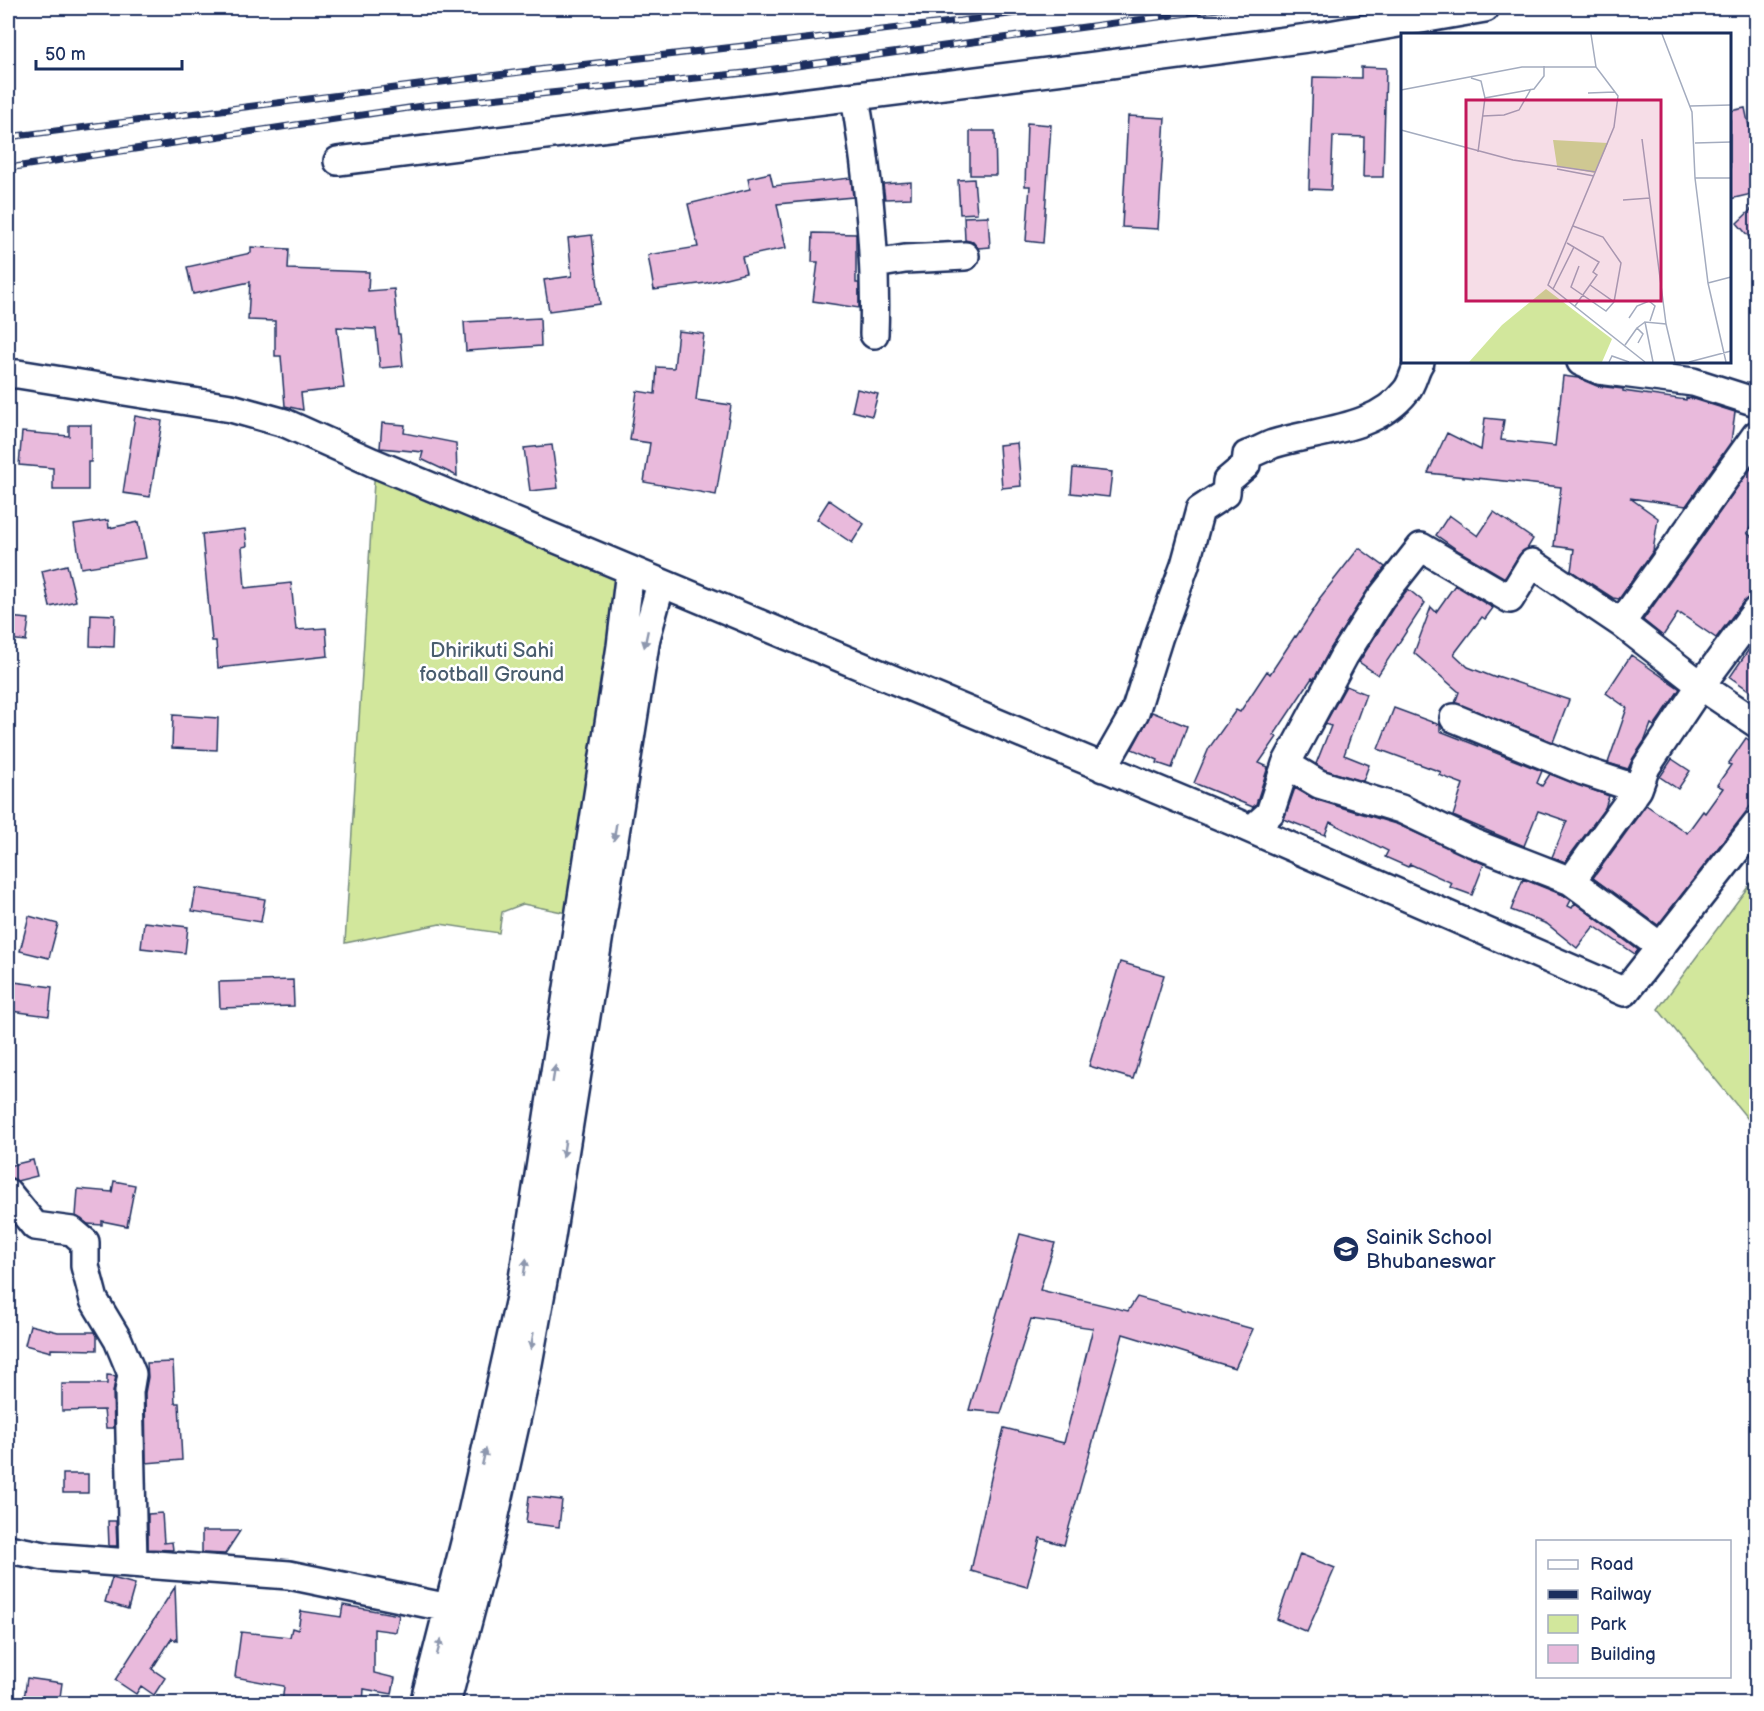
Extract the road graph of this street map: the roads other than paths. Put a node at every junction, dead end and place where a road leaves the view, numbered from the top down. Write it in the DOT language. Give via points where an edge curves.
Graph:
graph roads {
  1 [pos="1485,8"];
  2 [pos="855,97"];
  3 [pos="338,162"];
  4 [pos="965,256"];
  5 [pos="875,264"];
  6 [pos="874,334"];
  7 [pos="1420,363"];
  8 [pos="1583,363"];
  9 [pos="8,374"];
  10 [pos="1756,402"];
  11 [pos="1756,435"];
  12 [pos="630,570"];
  13 [pos="661,583"];
  14 [pos="1756,611"];
  15 [pos="1621,623"];
  16 [pos="1701,686"];
  17 [pos="1454,718"];
  18 [pos="1756,723"];
  19 [pos="1286,764"];
  20 [pos="1103,768"];
  21 [pos="1638,789"];
  22 [pos="1756,825"];
  23 [pos="1252,829"];
  24 [pos="1571,881"];
  25 [pos="1661,947"];
  26 [pos="8,1193"];
  27 [pos="8,1549"];
  28 [pos="133,1562"];
  29 [pos="449,1608"];
  30 [pos="424,1704"];
  31 [pos="446,1704"];
  1 -- 2 [label="street" via="1323,36"];
  2 -- 3 [label="street"];
  2 -- 5 [label="street"];
  4 -- 5 [label="street"];
  5 -- 6 [label="street"];
  7 -- 20 [label="street" via="1406,391 1386,409 1330,432 1274,444 1247,455 1246,465 1227,481 1226,493 1200,510 1135,712"];
  8 -- 10 [label="street" via="1599,370 1693,382"];
  9 -- 12 [label="street" via="231,408 285,423"];
  11 -- 15 [label="street"];
  12 -- 13 [label="street"];
  29 -- 12 [label="street, one-way" via="520,1298"];
  13 -- 20 [label="street"];
  13 -- 31 [label="street, one-way" via="646,638 525,1380 490,1537"];
  14 -- 16 [label="street"];
  15 -- 16 [label="street"];
  15 -- 19 [label="street" via="1532,563 1510,599 1421,547 1380,599 1350,646"];
  16 -- 18 [label="street"];
  16 -- 21 [label="street" via="1646,767"];
  17 -- 21 [label="street" via="1583,771"];
  19 -- 23 [label="street" via="1270,813"];
  19 -- 24 [label="street" via="1319,784 1401,809 1473,843"];
  20 -- 23 [label="street"];
  21 -- 24 [label="street"];
  22 -- 25 [label="street"];
  23 -- 25 [label="street" via="1626,992"];
  24 -- 25 [label="street"];
  26 -- 28 [label="street" via="35,1226 72,1231 85,1242 85,1266 94,1300 118,1340 132,1374 129,1392"];
  27 -- 28 [label="street" via="50,1557"];
  28 -- 29 [label="street" via="289,1575"];
  30 -- 29 [label="street, one-way"];
}
